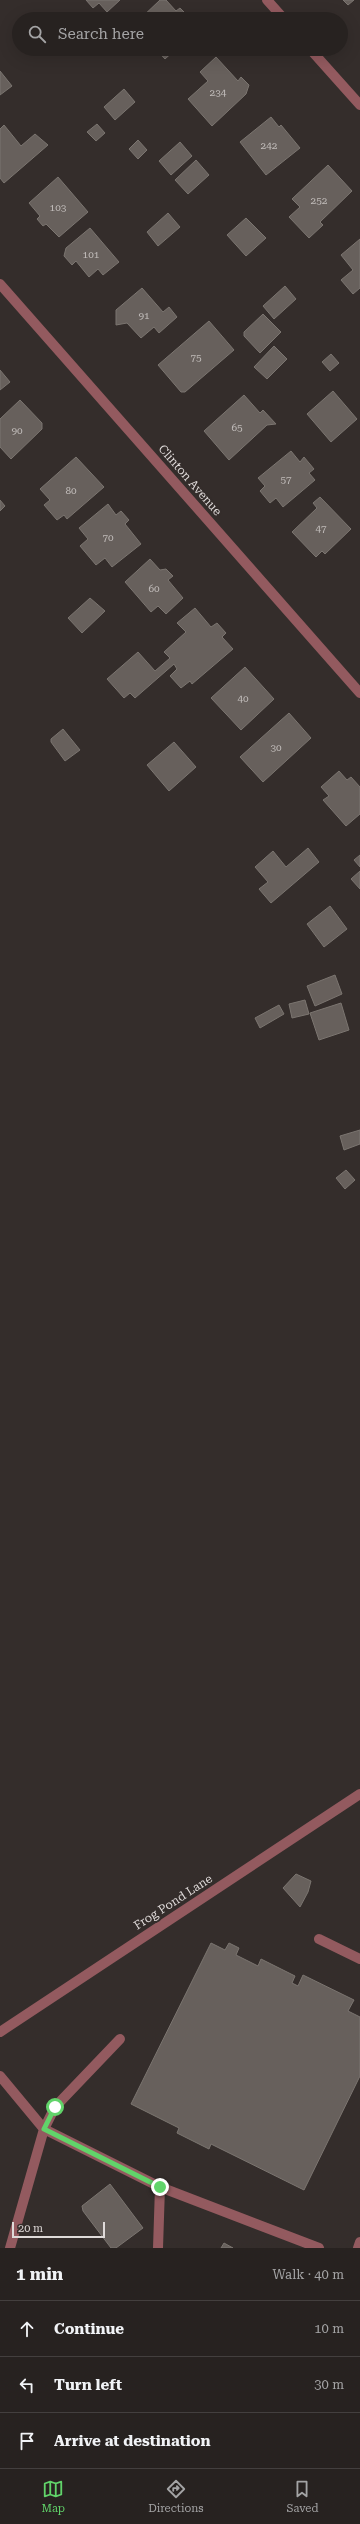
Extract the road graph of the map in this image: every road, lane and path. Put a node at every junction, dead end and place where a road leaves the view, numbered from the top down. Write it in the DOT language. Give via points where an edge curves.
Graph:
graph roads {
  1 [pos="267,0"];
  2 [pos="278,12"];
  3 [pos="316,56"];
  4 [pos="360,105"];
  5 [pos="0,284"];
  6 [pos="360,693"];
  7 [pos="360,1794"];
  8 [pos="318,1939"];
  9 [pos="360,1959"];
  10 [pos="0,2032"];
  11 [pos="120,2039"];
  12 [pos="0,2076"];
  13 [pos="44,2129"];
  14 [pos="160,2187"];
  15 [pos="360,2242"];
  16 [pos="10,2248"];
  17 [pos="158,2248"];
  18 [pos="319,2248"];
  19 [pos="358,2248"];
  1 -- 2 [label="street"];
  3 -- 4 [label="street"];
  5 -- 6 [label="street, Clinton Avenue"];
  7 -- 10 [label="street, Frog Pond Lane"];
  8 -- 9 [label="street"];
  11 -- 13 [label="street" via="55,2107"];
  12 -- 13 [label="street"];
  13 -- 14 [label="street"];
  13 -- 16 [label="street"];
  14 -- 17 [label="street"];
  14 -- 18 [label="street"];
  15 -- 19 [label="street"];
}
